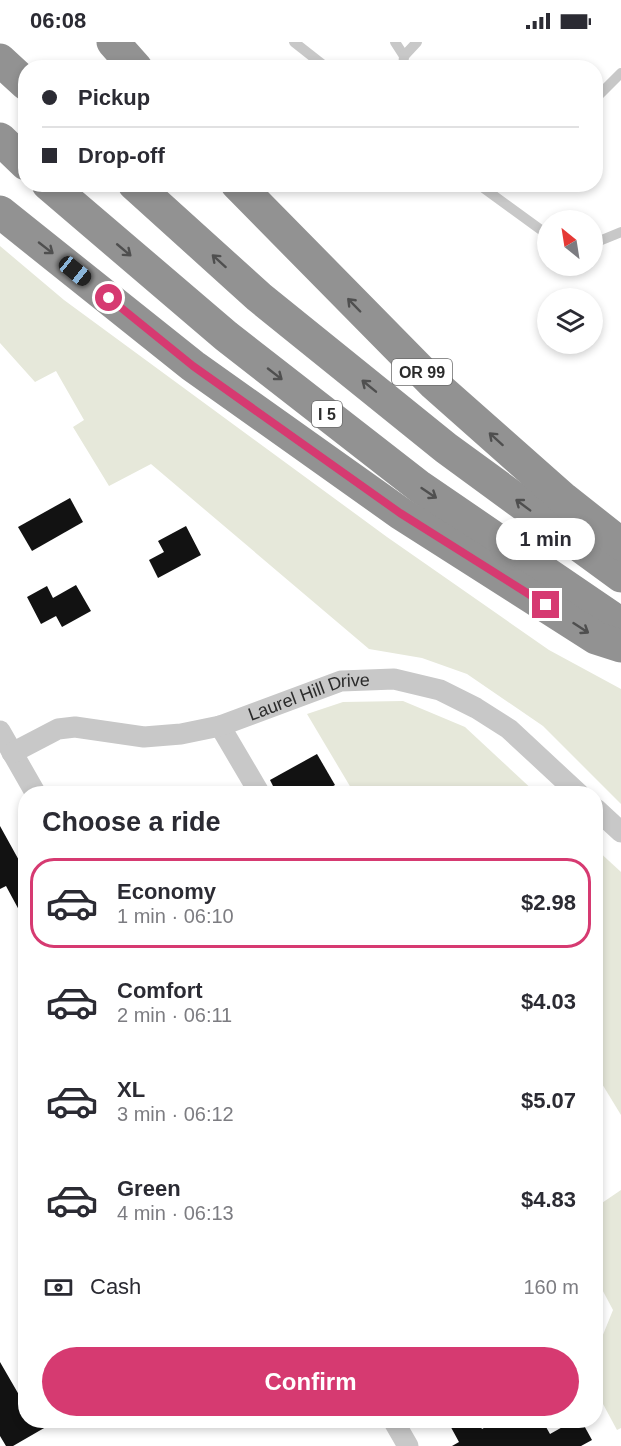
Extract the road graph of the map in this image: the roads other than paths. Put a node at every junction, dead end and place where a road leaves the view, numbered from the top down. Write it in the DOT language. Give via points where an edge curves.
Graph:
graph roads {
  1 [pos="113,42"];
  2 [pos="294,42"];
  3 [pos="395,42"];
  4 [pos="417,42"];
  5 [pos="0,60"];
  6 [pos="129,60"];
  7 [pos="317,60"];
  8 [pos="402,60"];
  9 [pos="404,60"];
  10 [pos="621,73"];
  11 [pos="18,77"];
  12 [pos="603,91"];
  13 [pos="0,139"];
  14 [pos="18,156"];
  15 [pos="57,192"];
  16 [pos="143,192"];
  17 [pos="245,192"];
  18 [pos="489,192"];
  19 [pos="0,212"];
  20 [pos="537,227"];
  21 [pos="621,232"];
  22 [pos="603,239"];
  23 [pos="621,544"];
  24 [pos="621,576"];
  25 [pos="621,624"];
  26 [pos="621,646"];
  27 [pos="220,726"];
  28 [pos="0,731"];
  29 [pos="12,753"];
  30 [pos="31,786"];
  31 [pos="255,786"];
  32 [pos="570,786"];
  33 [pos="603,815"];
  34 [pos="621,832"];
  35 [pos="398,1428"];
  36 [pos="408,1446"];
  1 -- 6 [label="highway"];
  2 -- 7 [label="lane"];
  3 -- 8 [label="lane"];
  4 -- 9 [label="lane"];
  5 -- 11 [label="highway"];
  10 -- 12 [label="lane"];
  13 -- 14 [label="highway"];
  15 -- 25 [label="highway, I 5, one-way" via="226,336 420,487"];
  24 -- 16 [label="highway, one-way" via="418,425 259,297"];
  23 -- 17 [label="highway, OR 99, one-way" via="434,384"];
  18 -- 20 [label="lane"];
  19 -- 26 [label="highway, one-way" via="193,366 400,513 596,638"];
  21 -- 22 [label="lane"];
  27 -- 29 [label="street, Laurel Hill Drive" via="144,737 75,727 58,729"];
  27 -- 31 [label="street"];
  27 -- 32 [label="street, Laurel Hill Drive" via="340,681 394,679 440,690 476,708 509,729"];
  28 -- 29 [label="street"];
  29 -- 30 [label="street"];
  33 -- 34 [label="street"];
  35 -- 36 [label="street"];
}
